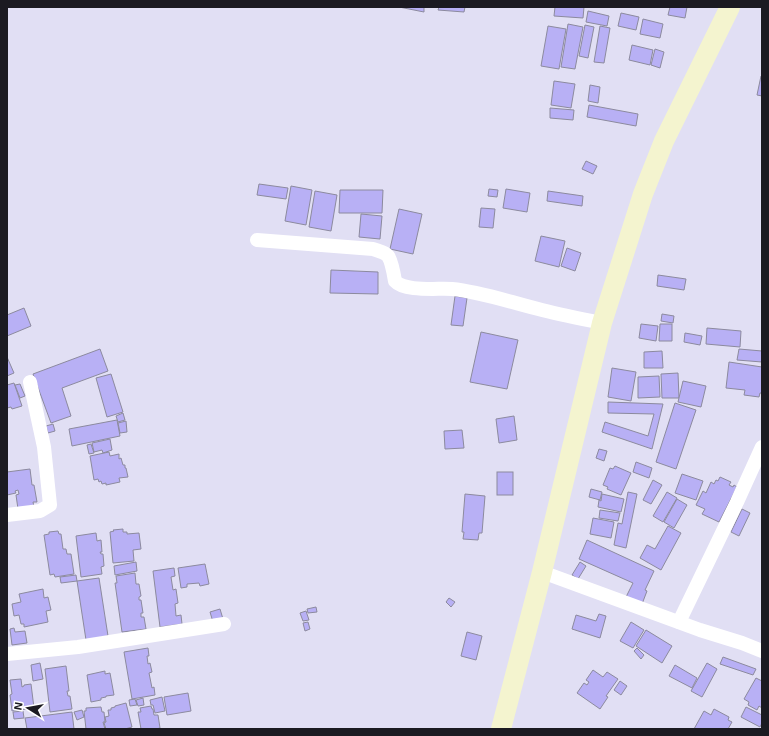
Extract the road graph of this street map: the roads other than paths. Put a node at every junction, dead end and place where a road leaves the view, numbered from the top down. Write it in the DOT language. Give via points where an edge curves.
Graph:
graph roads {
  1 [pos="730,7"];
  2 [pos="257,240"];
  3 [pos="602,323"];
  4 [pos="30,382"];
  5 [pos="762,447"];
  6 [pos="7,514"];
  7 [pos="542,572"];
  8 [pos="679,622"];
  9 [pos="224,624"];
  10 [pos="762,651"];
  11 [pos="7,654"];
  12 [pos="501,729"];
  1 -- 3 [label="main road" via="664,140 643,194"];
  2 -- 3 [label="street" via="374,249 388,256 398,284 412,288 453,289 491,296"];
  3 -- 7 [label="main road"];
  4 -- 6 [label="street" via="44,447 50,505 40,511"];
  5 -- 8 [label="street"];
  7 -- 8 [label="street"];
  7 -- 12 [label="main road"];
  8 -- 10 [label="street"];
  9 -- 11 [label="street" via="78,647"];
}
